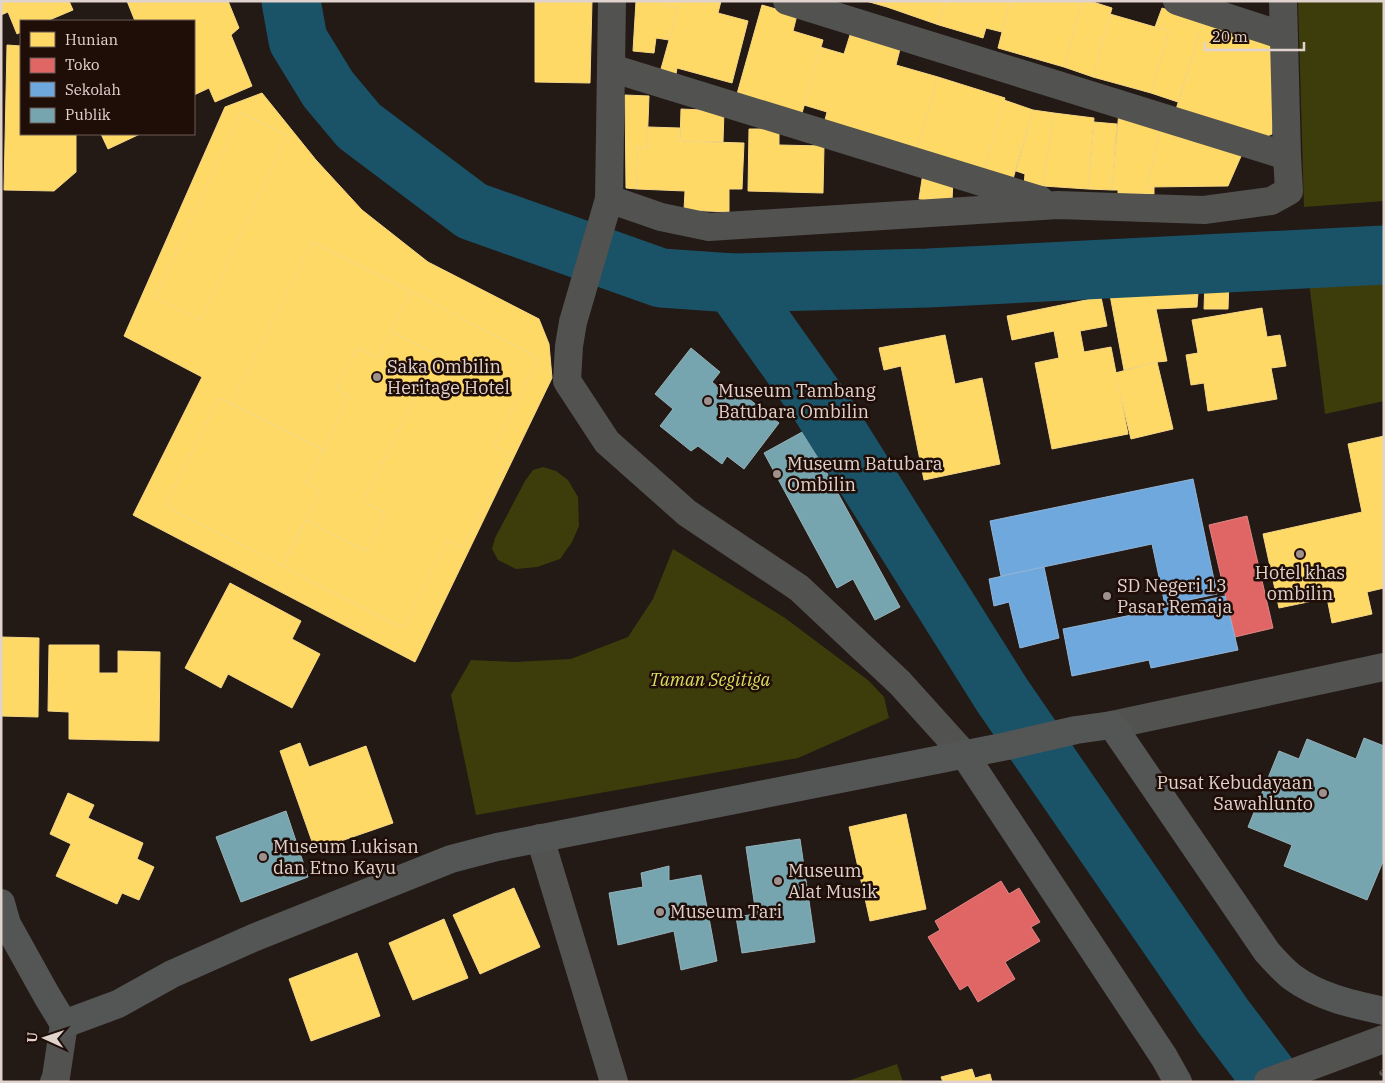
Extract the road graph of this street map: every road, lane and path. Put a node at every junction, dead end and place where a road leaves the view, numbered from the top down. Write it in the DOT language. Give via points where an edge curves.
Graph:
graph roads {
  1 [pos="612,1"];
  2 [pos="787,1"];
  3 [pos="1177,1"];
  4 [pos="1283,1"];
  5 [pos="1284,36"];
  6 [pos="611,68"];
  7 [pos="1287,156"];
  8 [pos="1058,205"];
  9 [pos="606,209"];
  10 [pos="1384,667"];
  11 [pos="1112,725"];
  12 [pos="964,754"];
  13 [pos="540,838"];
  14 [pos="1,903"];
  15 [pos="1384,1011"];
  16 [pos="64,1024"];
  17 [pos="1384,1039"];
  18 [pos="54,1082"];
  19 [pos="614,1082"];
  20 [pos="1178,1082"];
  21 [pos="1268,1082"];
  1 -- 6 [label="street"];
  2 -- 7 [label="street"];
  3 -- 5 [label="street"];
  4 -- 5 [label="street"];
  5 -- 7 [label="street"];
  6 -- 8 [label="street"];
  6 -- 9 [label="street"];
  7 -- 8 [label="street" via="1289,191 1271,201 1204,210"];
  8 -- 9 [label="street" via="709,227"];
  9 -- 12 [label="street" via="573,322 567,381 607,442 687,513 798,588 900,683"];
  10 -- 11 [label="street"];
  11 -- 12 [label="main road"];
  11 -- 15 [label="main road" via="1267,952 1291,977 1316,992"];
  12 -- 13 [label="main road"];
  12 -- 20 [label="main road"];
  13 -- 16 [label="main road" via="451,858 252,938 172,974 118,1004"];
  13 -- 19 [label="street"];
  14 -- 16 [label="main road" via="7,924"];
  16 -- 18 [label="street"];
  17 -- 21 [label="street"];
}
